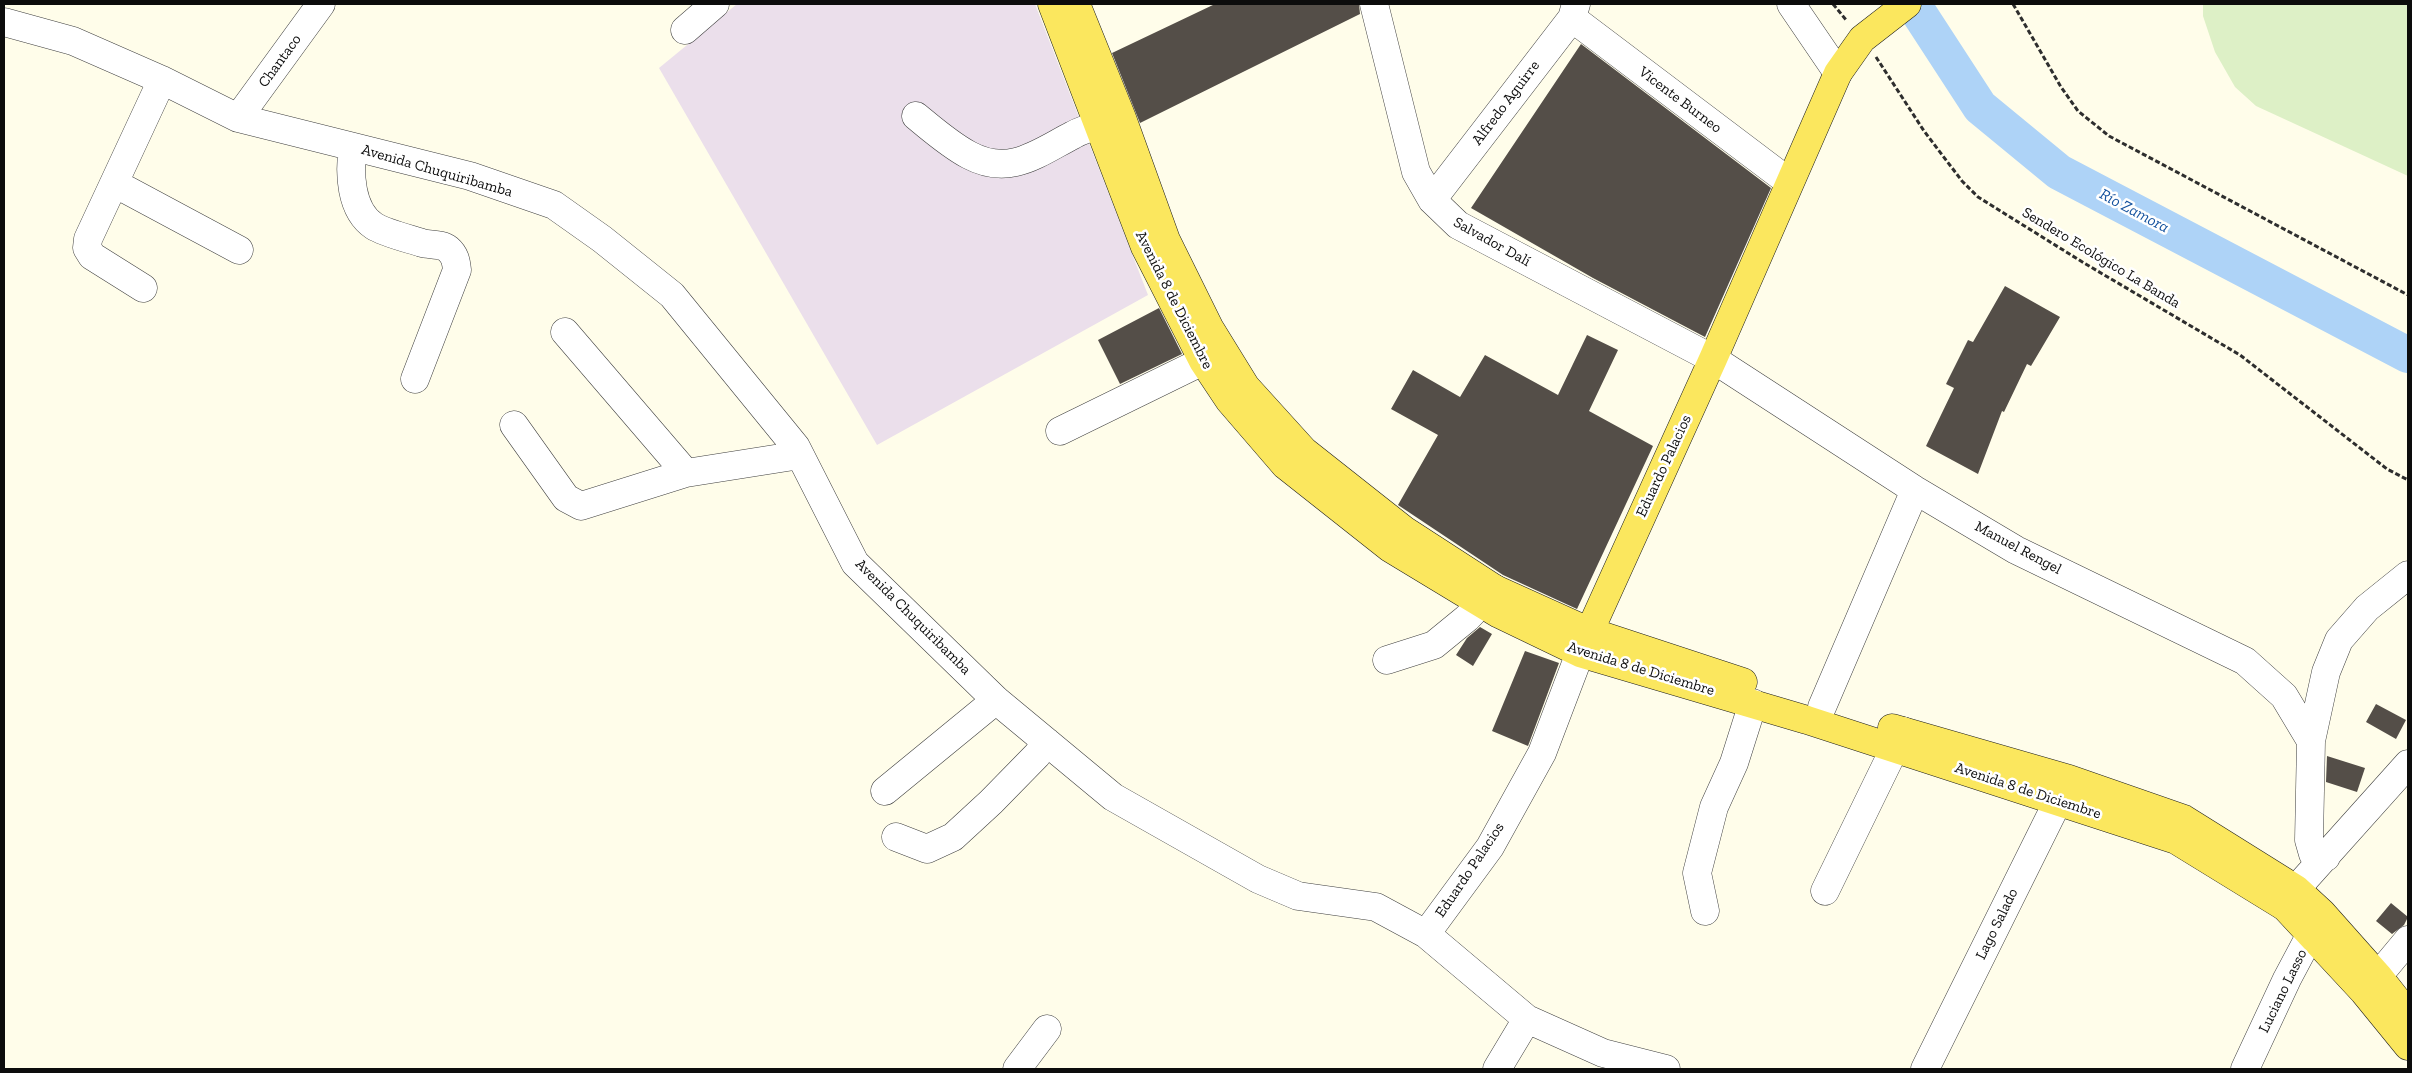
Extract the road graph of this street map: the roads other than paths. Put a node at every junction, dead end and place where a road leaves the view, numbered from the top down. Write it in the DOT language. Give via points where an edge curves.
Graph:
graph roads {
  1 [pos="10,4"];
  2 [pos="321,4"];
  3 [pos="715,4"];
  4 [pos="1052,4"];
  5 [pos="1076,4"];
  6 [pos="1374,4"];
  7 [pos="1791,4"];
  8 [pos="1901,7"];
  9 [pos="1574,11"];
  10 [pos="4,14"];
  11 [pos="4,22"];
  12 [pos="685,30"];
  13 [pos="1838,73"];
  14 [pos="162,80"];
  15 [pos="916,116"];
  16 [pos="238,118"];
  17 [pos="1111,122"];
  18 [pos="353,147"];
  19 [pos="114,182"];
  20 [pos="1789,182"];
  21 [pos="1432,200"];
  22 [pos="239,250"];
  23 [pos="143,288"];
  24 [pos="565,332"];
  25 [pos="1713,359"];
  26 [pos="1203,361"];
  27 [pos="416,379"];
  28 [pos="514,425"];
  29 [pos="1060,431"];
  30 [pos="800,455"];
  31 [pos="686,473"];
  32 [pos="1915,490"];
  33 [pos="2408,575"];
  34 [pos="1488,596"];
  35 [pos="1584,642"];
  36 [pos="1386,660"];
  37 [pos="996,700"];
  38 [pos="1753,704"];
  39 [pos="1822,707"];
  40 [pos="1899,739"];
  41 [pos="2311,741"];
  42 [pos="1047,742"];
  43 [pos="2408,764"];
  44 [pos="2064,790"];
  45 [pos="885,791"];
  46 [pos="896,837"];
  47 [pos="2326,857"];
  48 [pos="1825,891"];
  49 [pos="2290,898"];
  50 [pos="1705,911"];
  51 [pos="2316,923"];
  52 [pos="1426,934"];
  53 [pos="2408,940"];
  54 [pos="2378,976"];
  55 [pos="2408,1014"];
  56 [pos="1527,1019"];
  57 [pos="1047,1029"];
  58 [pos="2408,1046"];
  59 [pos="1017,1069"];
  60 [pos="1497,1069"];
  61 [pos="1666,1069"];
  62 [pos="1925,1069"];
  63 [pos="2246,1069"];
  1 -- 10 [label="street"];
  2 -- 16 [label="street, Chantaco"];
  3 -- 12 [label="street"];
  4 -- 17 [label="main road, Avenida 8 de Diciembre"];
  5 -- 17 [label="main road, Avenida 8 de Diciembre"];
  6 -- 21 [label="street, Salvador Dalí" via="1416,172"];
  7 -- 13 [label="street"];
  8 -- 13 [label="main road, Eduardo Palacios" via="1862,39"];
  9 -- 20 [label="street, Vicente Burneo"];
  9 -- 21 [label="street, Alfredo Aguirre"];
  11 -- 14 [label="street, Avenida Chuquiribamba" via="73,41"];
  13 -- 20 [label="main road, Eduardo Palacios"];
  14 -- 16 [label="street, Avenida Chuquiribamba"];
  14 -- 19 [label="street"];
  15 -- 17 [label="street" via="970,156 1013,165 1075,134"];
  16 -- 18 [label="street, Avenida Chuquiribamba"];
  17 -- 26 [label="main road, Avenida 8 de Diciembre" via="1145,247"];
  17 -- 34 [label="main road, Avenida 8 de Diciembre" via="1209,327 1246,387 1304,451"];
  18 -- 27 [label="street" via="350,167 354,195 362,213 374,226 447,248 456,258 457,270"];
  18 -- 30 [label="street, Avenida Chuquiribamba" via="470,176 554,205 672,295"];
  19 -- 22 [label="street"];
  19 -- 23 [label="street" via="87,248 92,256"];
  20 -- 25 [label="main road, Eduardo Palacios"];
  21 -- 25 [label="street, Salvador Dalí" via="1458,225"];
  24 -- 31 [label="street"];
  25 -- 32 [label="street, Manuel Rengel"];
  25 -- 35 [label="main road, Eduardo Palacios"];
  26 -- 29 [label="street"];
  26 -- 34 [label="main road, Avenida 8 de Diciembre" via="1229,400 1285,465 1390,548"];
  28 -- 31 [label="street" via="566,498 581,506"];
  30 -- 31 [label="street"];
  30 -- 37 [label="street, Avenida Chuquiribamba" via="855,563"];
  32 -- 39 [label="street"];
  32 -- 41 [label="street, Manuel Rengel" via="2016,550 2245,661 2284,696"];
  33 -- 41 [label="street" via="2367,608 2339,640 2326,672"];
  34 -- 35 [label="main road, Avenida 8 de Diciembre"];
  34 -- 36 [label="street" via="1434,645"];
  35 -- 38 [label="main road, Avenida 8 de Diciembre"];
  35 -- 39 [label="main road, Avenida 8 de Diciembre"];
  35 -- 52 [label="street, Eduardo Palacios" via="1542,753 1528,779 1490,847"];
  37 -- 42 [label="street, Avenida Chuquiribamba"];
  37 -- 45 [label="street"];
  38 -- 40 [label="main road, Avenida 8 de Diciembre"];
  38 -- 50 [label="street" via="1734,763 1714,808 1697,874"];
  39 -- 40 [label="main road, Avenida 8 de Diciembre"];
  40 -- 44 [label="main road, Avenida 8 de Diciembre"];
  40 -- 48 [label="street"];
  41 -- 47 [label="street" via="2309,840 2313,854"];
  42 -- 46 [label="street" via="953,837 927,849"];
  42 -- 52 [label="street, Avenida Chuquiribamba" via="1113,797 1258,879 1298,896 1376,908"];
  43 -- 47 [label="street"];
  44 -- 49 [label="main road, Avenida 8 de Diciembre" via="2184,820"];
  44 -- 62 [label="street, Lago Salado"];
  47 -- 49 [label="street"];
  49 -- 51 [label="main road, Avenida 8 de Diciembre"];
  51 -- 54 [label="main road, Avenida 8 de Diciembre"];
  51 -- 58 [label="main road, Avenida 8 de Diciembre" via="2364,992"];
  51 -- 63 [label="street, Luciano Lasso"];
  52 -- 56 [label="street, Avenida Chuquiribamba"];
  53 -- 54 [label="street"];
  54 -- 55 [label="main road, Avenida 8 de Diciembre"];
  56 -- 60 [label="street"];
  56 -- 61 [label="street, Avenida Chuquiribamba" via="1603,1053"];
  57 -- 59 [label="street"];
}
